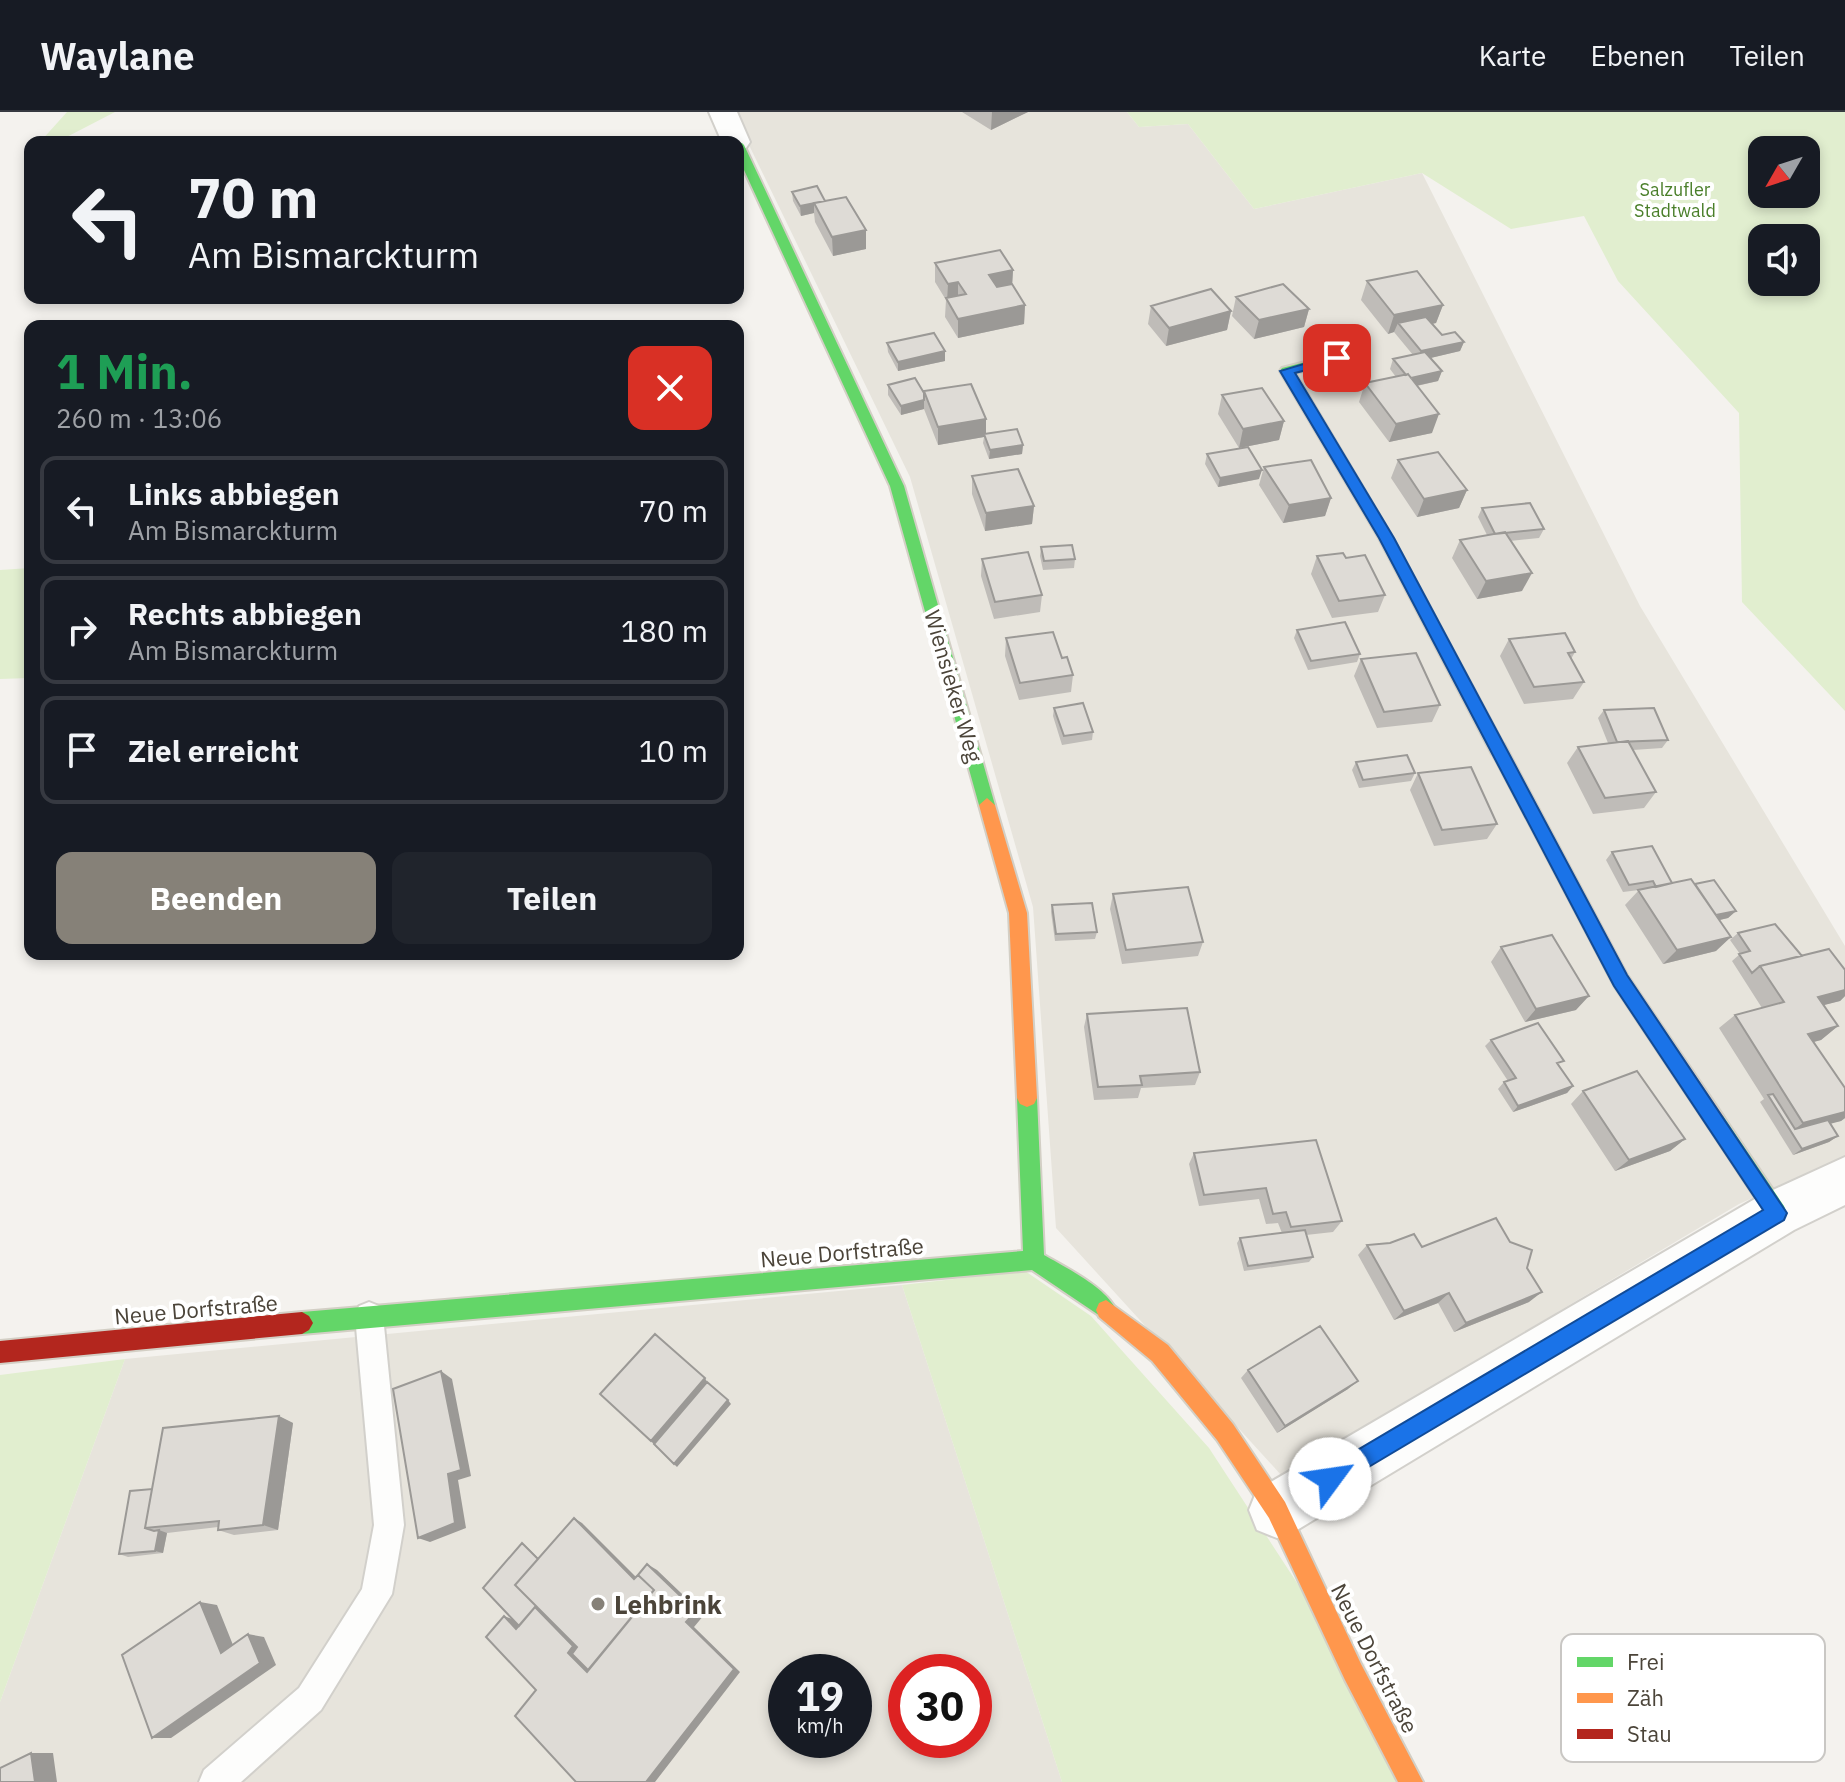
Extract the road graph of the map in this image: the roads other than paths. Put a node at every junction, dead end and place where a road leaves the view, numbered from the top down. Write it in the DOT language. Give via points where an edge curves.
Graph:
graph roads {
  1 [pos="723,112"];
  2 [pos="734,136"];
  3 [pos="744,159"];
  4 [pos="1337,358"];
  5 [pos="1845,1180"];
  6 [pos="1777,1213"];
  7 [pos="1034,1260"];
  8 [pos="369,1316"];
  9 [pos="0,1352"];
  10 [pos="1277,1510"];
  11 [pos="216,1782"];
  12 [pos="1411,1782"];
  1 -- 2 [label="street, Wiensieker Weg"];
  3 -- 7 [label="street, Wiensieker Weg" via="897,486 1018,913"];
  4 -- 6 [label="street" via="1287,371 1386,538 1621,981"];
  5 -- 6 [label="street"];
  6 -- 10 [label="street"];
  7 -- 8 [label="street, Neue Dorfstraße"];
  7 -- 10 [label="street, Neue Dorfstraße" via="1082,1290 1160,1353 1225,1432"];
  8 -- 9 [label="street, Neue Dorfstraße"];
  8 -- 11 [label="lane" via="389,1525 376,1594 310,1699"];
  10 -- 12 [label="street, Neue Dorfstraße"];
}
